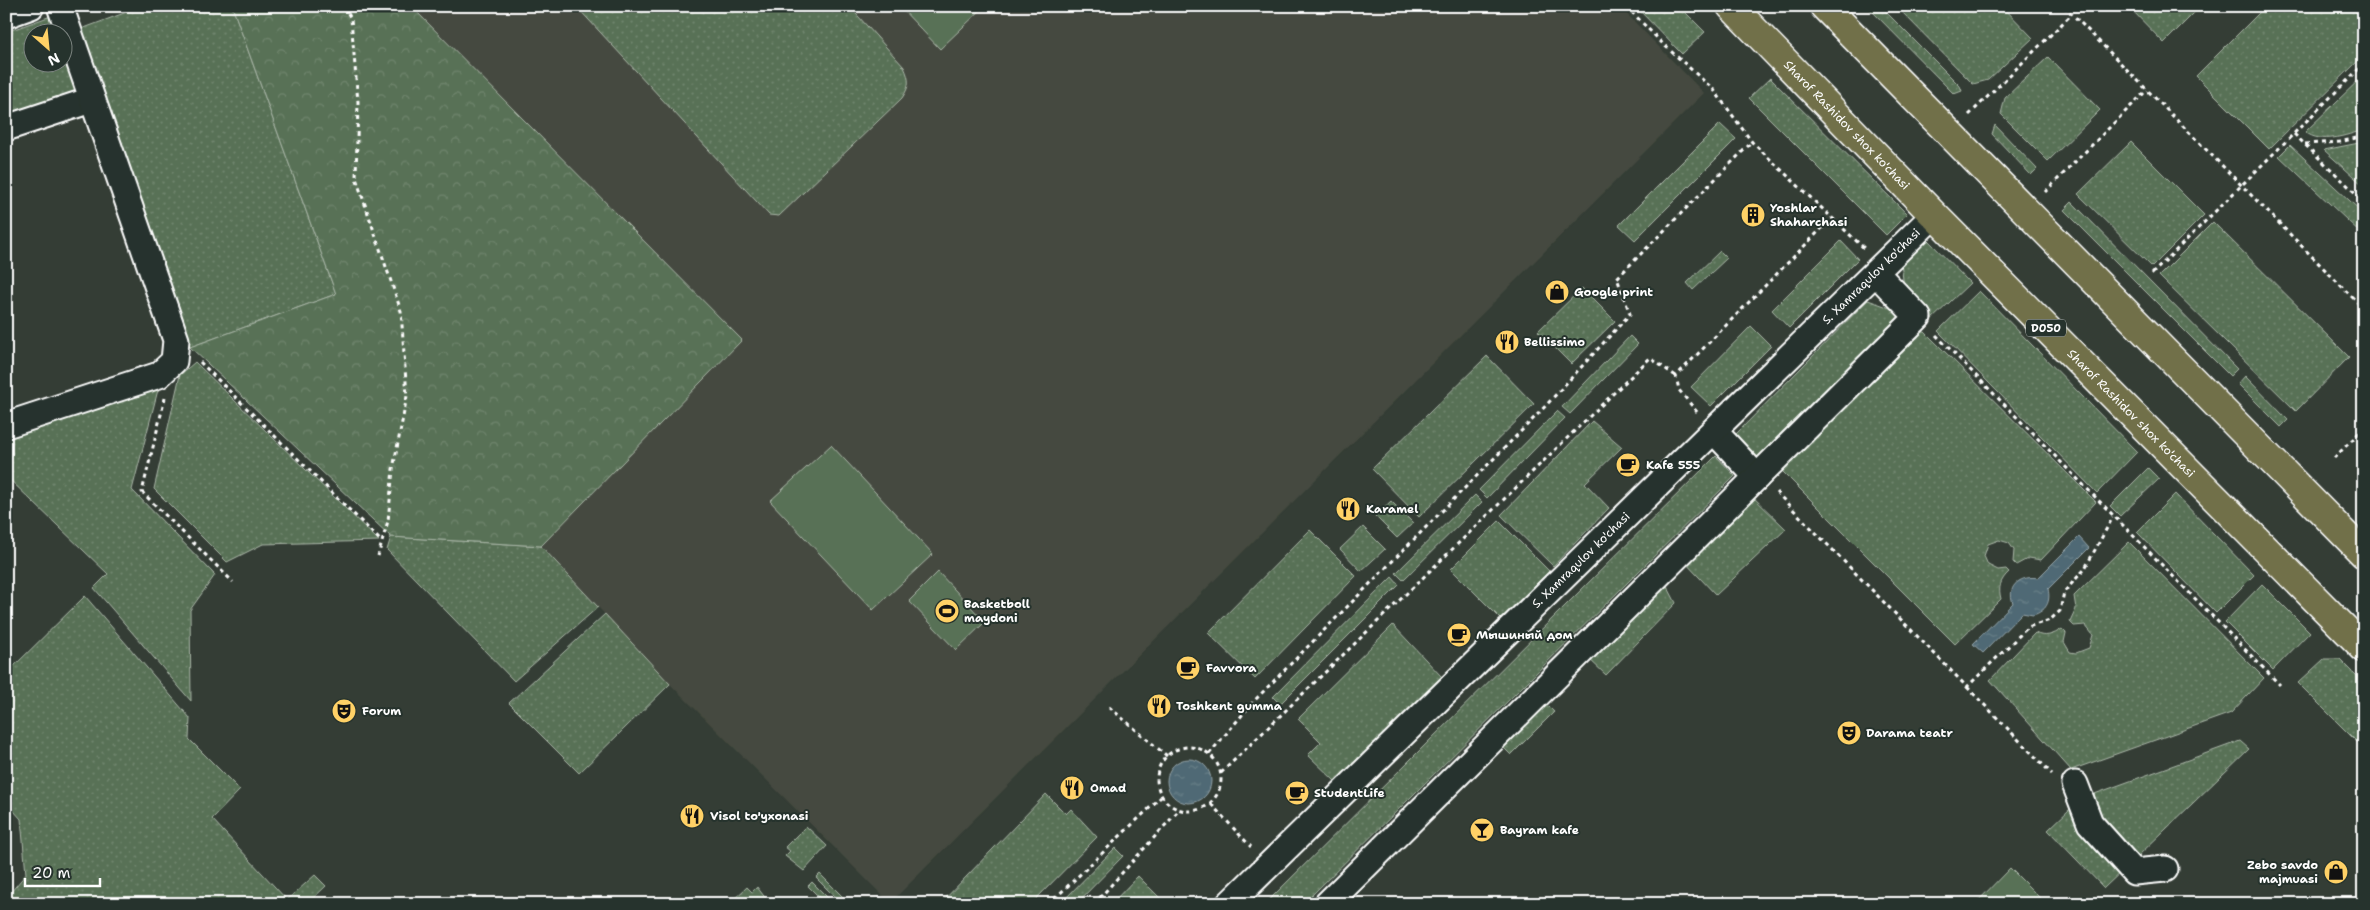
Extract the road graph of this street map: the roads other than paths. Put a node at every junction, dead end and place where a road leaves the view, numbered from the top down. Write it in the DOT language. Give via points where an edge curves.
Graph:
graph roads {
  1 [pos="31,6"];
  2 [pos="60,6"];
  3 [pos="1731,6"];
  4 [pos="1824,6"];
  5 [pos="6,15"];
  6 [pos="91,100"];
  7 [pos="6,128"];
  8 [pos="1934,215"];
  9 [pos="1876,273"];
  10 [pos="6,425"];
  11 [pos="1714,430"];
  12 [pos="1758,476"];
  13 [pos="2364,554"];
  14 [pos="2364,648"];
  15 [pos="2064,780"];
  16 [pos="2165,869"];
  17 [pos="1231,903"];
  18 [pos="1327,904"];
  1 -- 5 [label="street"];
  2 -- 6 [label="street"];
  3 -- 8 [label="main road, Sharof Rashidov shox ko'chasi / D050"];
  4 -- 13 [label="main road"];
  6 -- 7 [label="street"];
  6 -- 10 [label="street" via="175,350 159,375"];
  8 -- 9 [label="street, S. Xamraqulov ko'chasi"];
  8 -- 14 [label="main road, Sharof Rashidov shox ko'chasi / D050"];
  9 -- 11 [label="street, S. Xamraqulov ko'chasi"];
  9 -- 12 [label="street" via="1918,317"];
  11 -- 12 [label="street"];
  11 -- 17 [label="street, S. Xamraqulov ko'chasi"];
  12 -- 18 [label="street"];
  15 -- 16 [label="street" via="2090,823 2134,872"];
}
